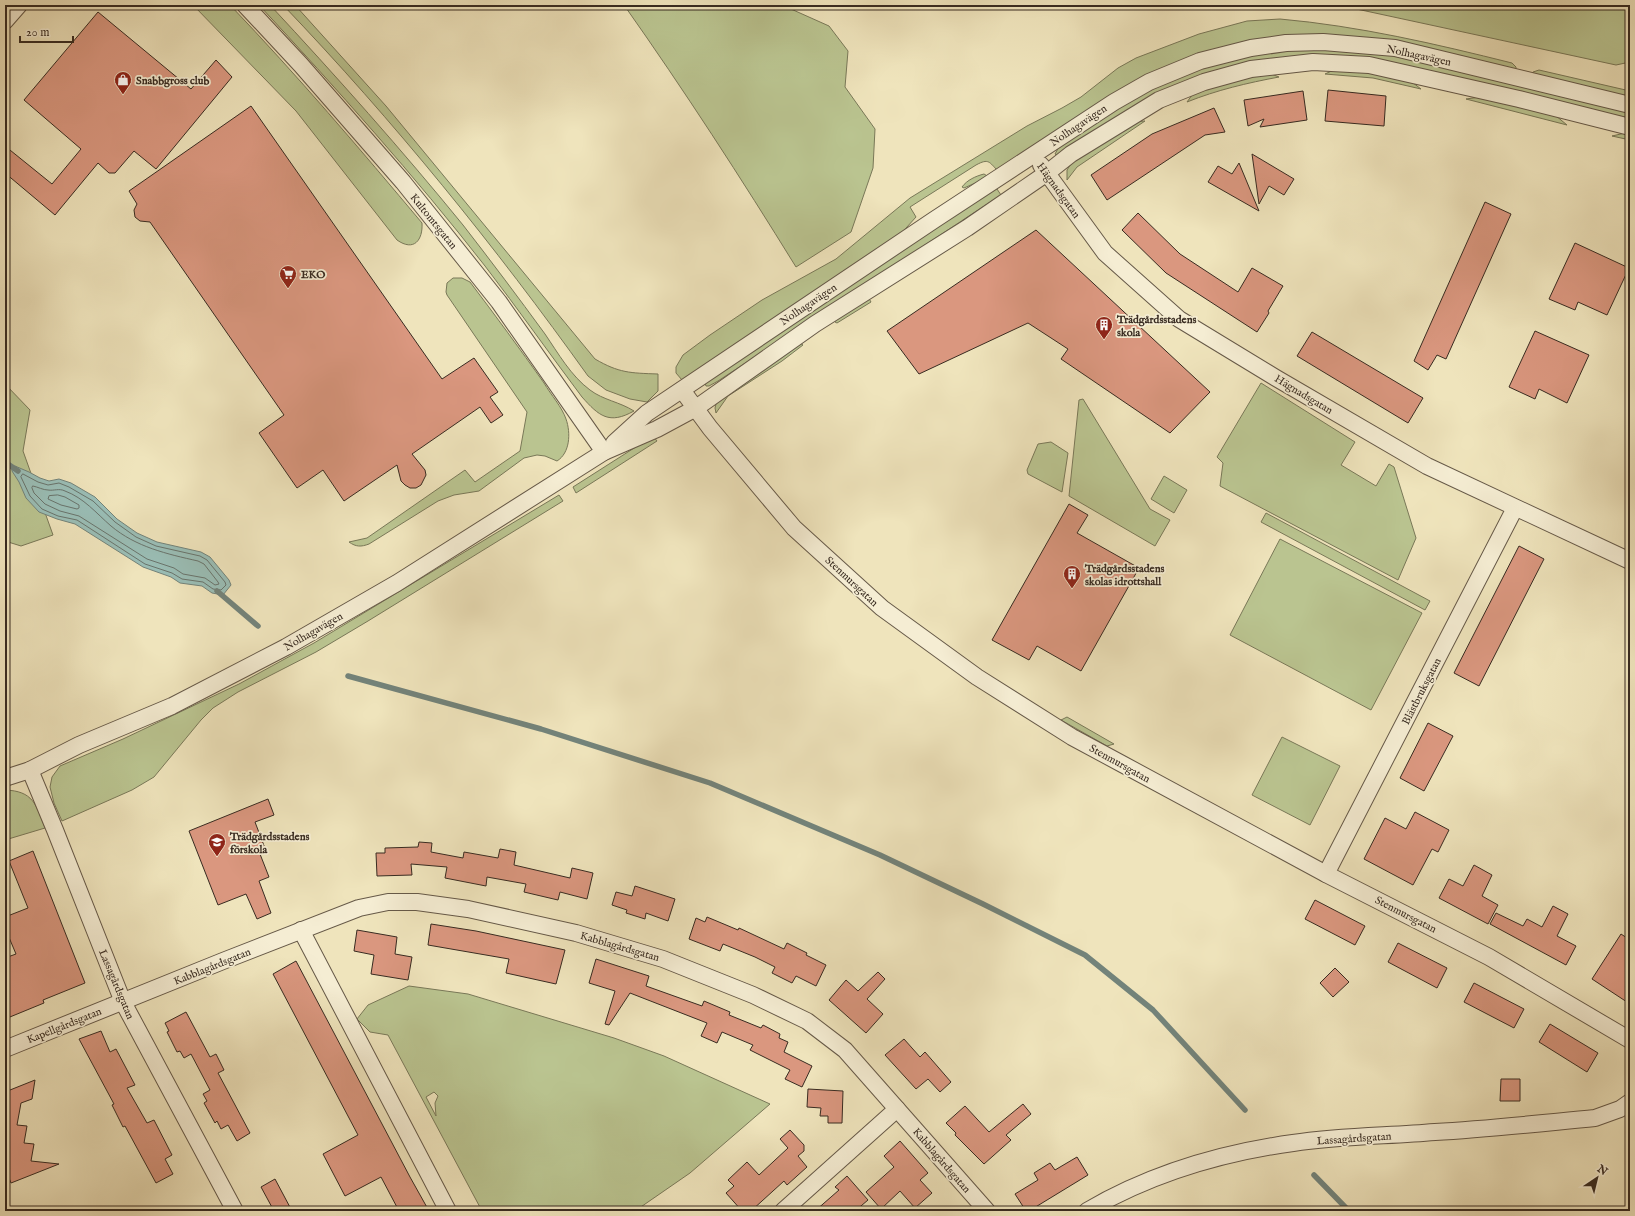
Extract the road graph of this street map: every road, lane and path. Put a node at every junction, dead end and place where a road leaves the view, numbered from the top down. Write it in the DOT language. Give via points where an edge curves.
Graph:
graph roads {
  1 [pos="19,5"];
  2 [pos="245,5"];
  3 [pos="5,22"];
  4 [pos="1630,105"];
  5 [pos="1630,127"];
  6 [pos="1034,155"];
  7 [pos="1047,173"];
  8 [pos="682,390"];
  9 [pos="696,408"];
  10 [pos="604,452"];
  11 [pos="1515,508"];
  12 [pos="1630,561"];
  13 [pos="30,770"];
  14 [pos="5,778"];
  15 [pos="1326,874"];
  16 [pos="301,930"];
  17 [pos="123,1002"];
  18 [pos="1630,1040"];
  19 [pos="5,1049"];
  20 [pos="1630,1102"];
  21 [pos="897,1109"];
  22 [pos="235,1211"];
  23 [pos="448,1211"];
  24 [pos="783,1211"];
  25 [pos="987,1211"];
  26 [pos="1087,1211"];
  1 -- 3 [label="street"];
  2 -- 10 [label="street, Kultomtsgatan" via="403,182 494,295"];
  4 -- 6 [label="street, Nolhagavägen" via="1395,48 1324,42 1286,43 1251,48 1200,61 1149,82"];
  5 -- 7 [label="street, Nolhagavägen" via="1369,65 1313,62 1250,69 1204,82 1159,100 1071,154"];
  6 -- 7 [label="street, Hägnadsgatan"];
  6 -- 8 [label="street, Nolhagavägen"];
  7 -- 9 [label="street, Nolhagavägen" via="967,228 815,324"];
  7 -- 11 [label="street, Hägnadsgatan" via="1105,254 1179,319 1427,466"];
  8 -- 9 [label="street, Stenmursgatan"];
  8 -- 10 [label="street, Nolhagavägen" via="647,413"];
  9 -- 10 [label="street, Nolhagavägen" via="657,429"];
  9 -- 15 [label="street, Stenmursgatan" via="794,528 882,608 978,677 1072,737"];
  10 -- 13 [label="street, Nolhagavägen" via="397,583 286,647 172,706 79,744"];
  11 -- 12 [label="street, Hägnadsgatan"];
  11 -- 15 [label="street, Blästbruksgatan"];
  13 -- 14 [label="street, Nolhagavägen"];
  13 -- 17 [label="street, Lassagårdsgatan"];
  15 -- 18 [label="street, Stenmursgatan" via="1489,957"];
  16 -- 17 [label="street, Kabblagårdsgatan"];
  16 -- 21 [label="street, Kabblagårdsgatan" via="359,908 388,902 417,902 468,909 576,933 663,959 753,995 807,1021 845,1050"];
  16 -- 23 [label="street"];
  17 -- 19 [label="street, Kapellgårdsgatan"];
  17 -- 22 [label="street, Lassagårdsgatan"];
  20 -- 26 [label="street, Lassagårdsgatan" via="1620,1109 1595,1118 1294,1142 1245,1150 1152,1179"];
  21 -- 24 [label="street"];
  21 -- 25 [label="street, Kabblagårdsgatan"];
}
